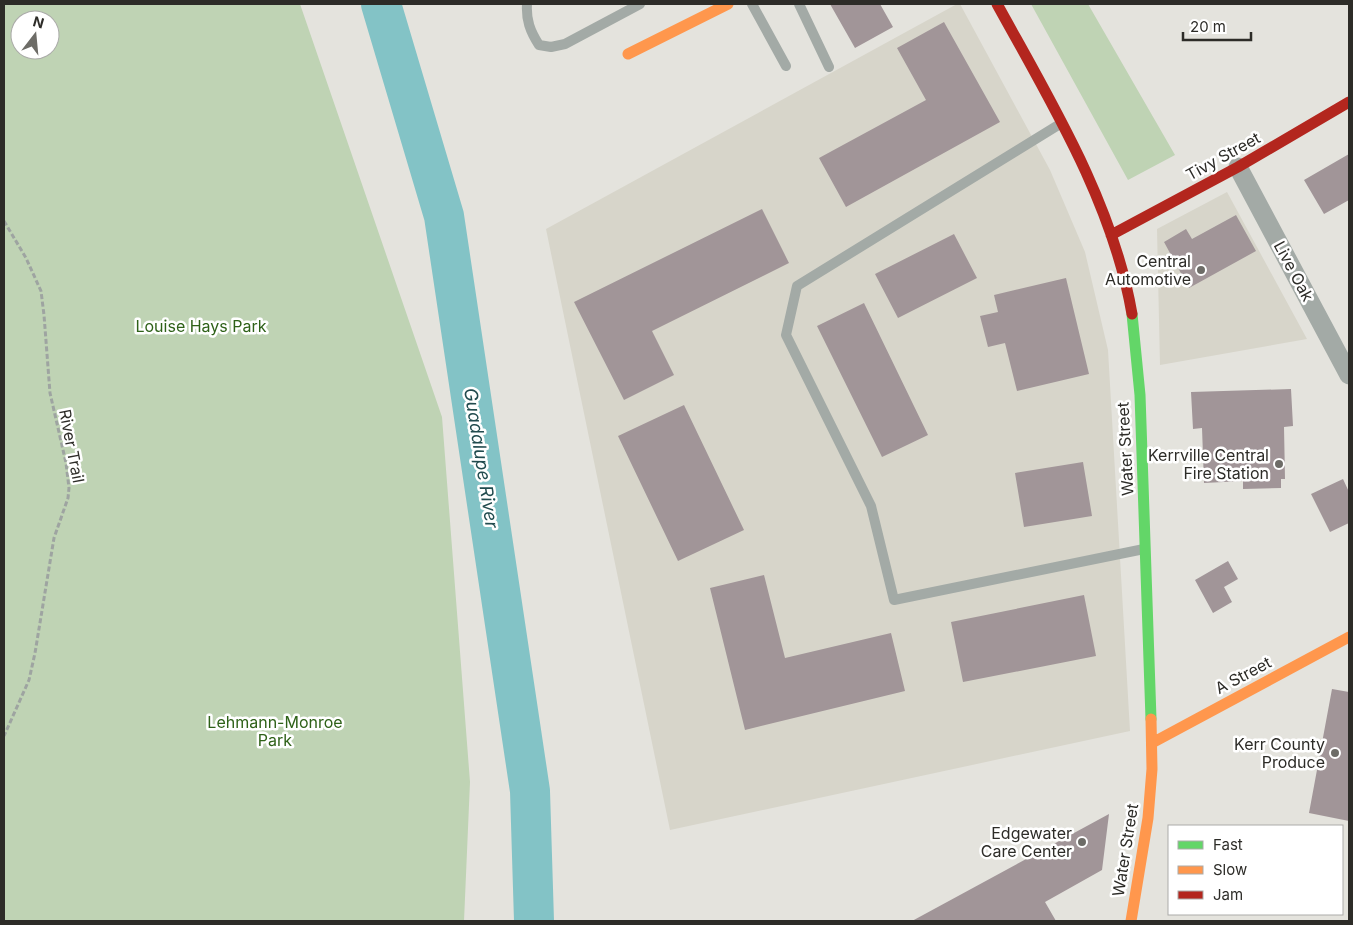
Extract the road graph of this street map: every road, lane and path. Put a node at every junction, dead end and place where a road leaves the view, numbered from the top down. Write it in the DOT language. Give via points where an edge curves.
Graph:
graph roads {
  1 [pos="527,4"];
  2 [pos="640,4"];
  3 [pos="699,4"];
  4 [pos="728,4"];
  5 [pos="752,4"];
  6 [pos="800,4"];
  7 [pos="997,4"];
  8 [pos="705,15"];
  9 [pos="628,54"];
  10 [pos="786,66"];
  11 [pos="829,67"];
  12 [pos="1349,102"];
  13 [pos="1061,124"];
  14 [pos="1238,166"];
  15 [pos="4,221"];
  16 [pos="1111,236"];
  17 [pos="1349,375"];
  18 [pos="1147,548"];
  19 [pos="1349,637"];
  20 [pos="4,736"];
  21 [pos="1152,742"];
  22 [pos="1131,921"];
  1 -- 2 [label="lane" via="526,18 532,33 540,45 551,47 565,44"];
  3 -- 8 [label="lane"];
  4 -- 8 [label="street"];
  5 -- 10 [label="lane"];
  6 -- 11 [label="lane"];
  7 -- 13 [label="street, Water Street"];
  8 -- 9 [label="street"];
  12 -- 14 [label="street, Tivy Street"];
  13 -- 16 [label="street, Water Street"];
  13 -- 18 [label="lane" via="796,286 786,335 871,506 894,600"];
  14 -- 16 [label="street, Tivy Street"];
  14 -- 17 [label="street, Live Oak"];
  15 -- 20 [label="path, River Trail" via="41,291 50,393 69,488 50,556 29,680"];
  16 -- 18 [label="street, Water Street" via="1131,305 1136,345"];
  18 -- 21 [label="street, Water Street"];
  19 -- 21 [label="street, A Street"];
  21 -- 22 [label="street, Water Street" via="1151,786"];
}
